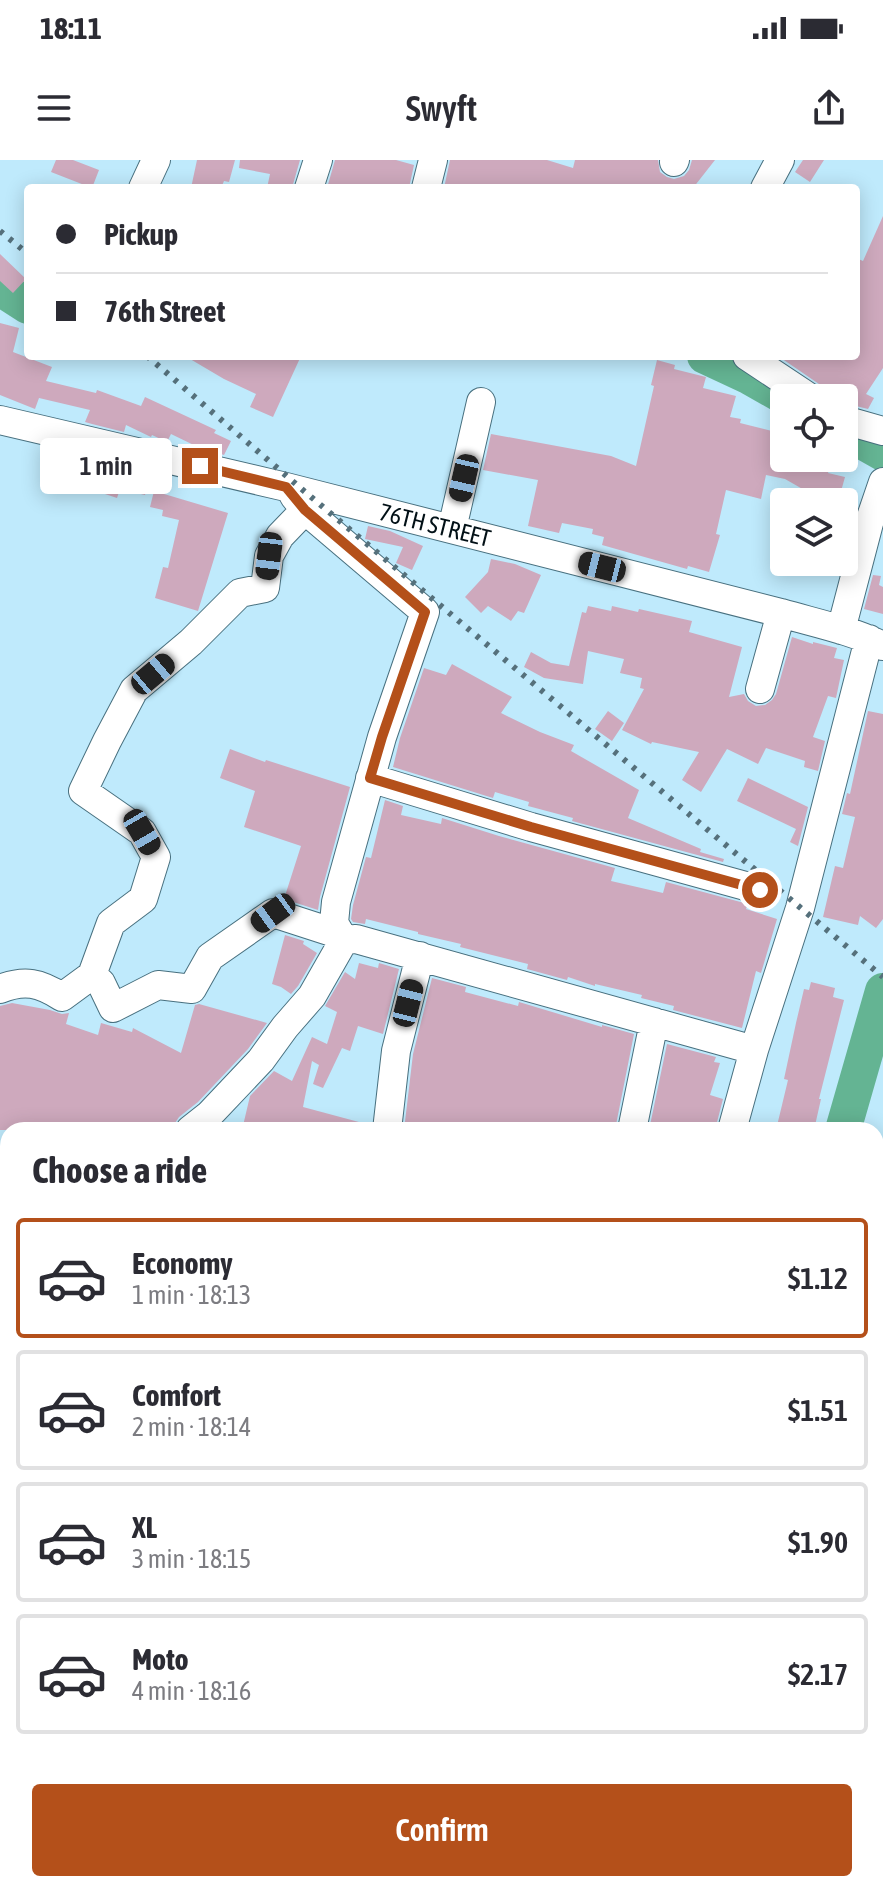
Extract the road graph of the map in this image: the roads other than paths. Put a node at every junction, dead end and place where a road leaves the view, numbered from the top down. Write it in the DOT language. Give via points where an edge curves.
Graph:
graph roads {
  1 [pos="156,160"];
  2 [pos="318,160"];
  3 [pos="433,160"];
  4 [pos="780,160"];
  5 [pos="145,184"];
  6 [pos="310,184"];
  7 [pos="427,184"];
  8 [pos="767,184"];
  9 [pos="753,360"];
  10 [pos="789,384"];
  11 [pos="481,402"];
  12 [pos="0,420"];
  13 [pos="858,424"];
  14 [pos="883,431"];
  15 [pos="286,487"];
  16 [pos="881,491"];
  17 [pos="305,510"];
  18 [pos="452,529"];
  19 [pos="781,613"];
  20 [pos="841,630"];
  21 [pos="876,642"];
  22 [pos="760,689"];
  23 [pos="370,778"];
  24 [pos="760,890"];
  25 [pos="343,938"];
  26 [pos="420,956"];
  27 [pos="92,975"];
  28 [pos="0,989"];
  29 [pos="654,1022"];
  30 [pos="754,1050"];
  31 [pos="200,1122"];
  32 [pos="388,1122"];
  33 [pos="634,1122"];
  34 [pos="734,1122"];
  1 -- 5 [label="street"];
  2 -- 6 [label="street"];
  3 -- 7 [label="street"];
  4 -- 8 [label="street"];
  9 -- 10 [label="street"];
  11 -- 18 [label="street"];
  12 -- 15 [label="street, 76TH STREET"];
  13 -- 14 [label="street"];
  15 -- 17 [label="street"];
  15 -- 18 [label="street, 76TH STREET"];
  16 -- 20 [label="street"];
  17 -- 23 [label="street" via="425,612"];
  17 -- 27 [label="street" via="269,556 265,588 240,593 134,690 83,791 142,832 156,857 143,899 111,923"];
  18 -- 19 [label="street, 76TH STREET"];
  19 -- 20 [label="street, 76TH STREET"];
  19 -- 22 [label="street"];
  20 -- 21 [label="street, 76TH STREET"];
  21 -- 30 [label="street"];
  23 -- 24 [label="street"];
  23 -- 25 [label="street" via="336,902 334,923"];
  25 -- 26 [label="street"];
  25 -- 27 [label="street" via="273,913 210,957 192,989 158,985 113,1008"];
  25 -- 31 [label="street" via="312,996 261,1060"];
  26 -- 29 [label="street"];
  26 -- 32 [label="street" via="396,1051"];
  27 -- 28 [label="street" via="62,997 43,985"];
  29 -- 30 [label="street"];
  29 -- 33 [label="street"];
  30 -- 34 [label="street"];
}
